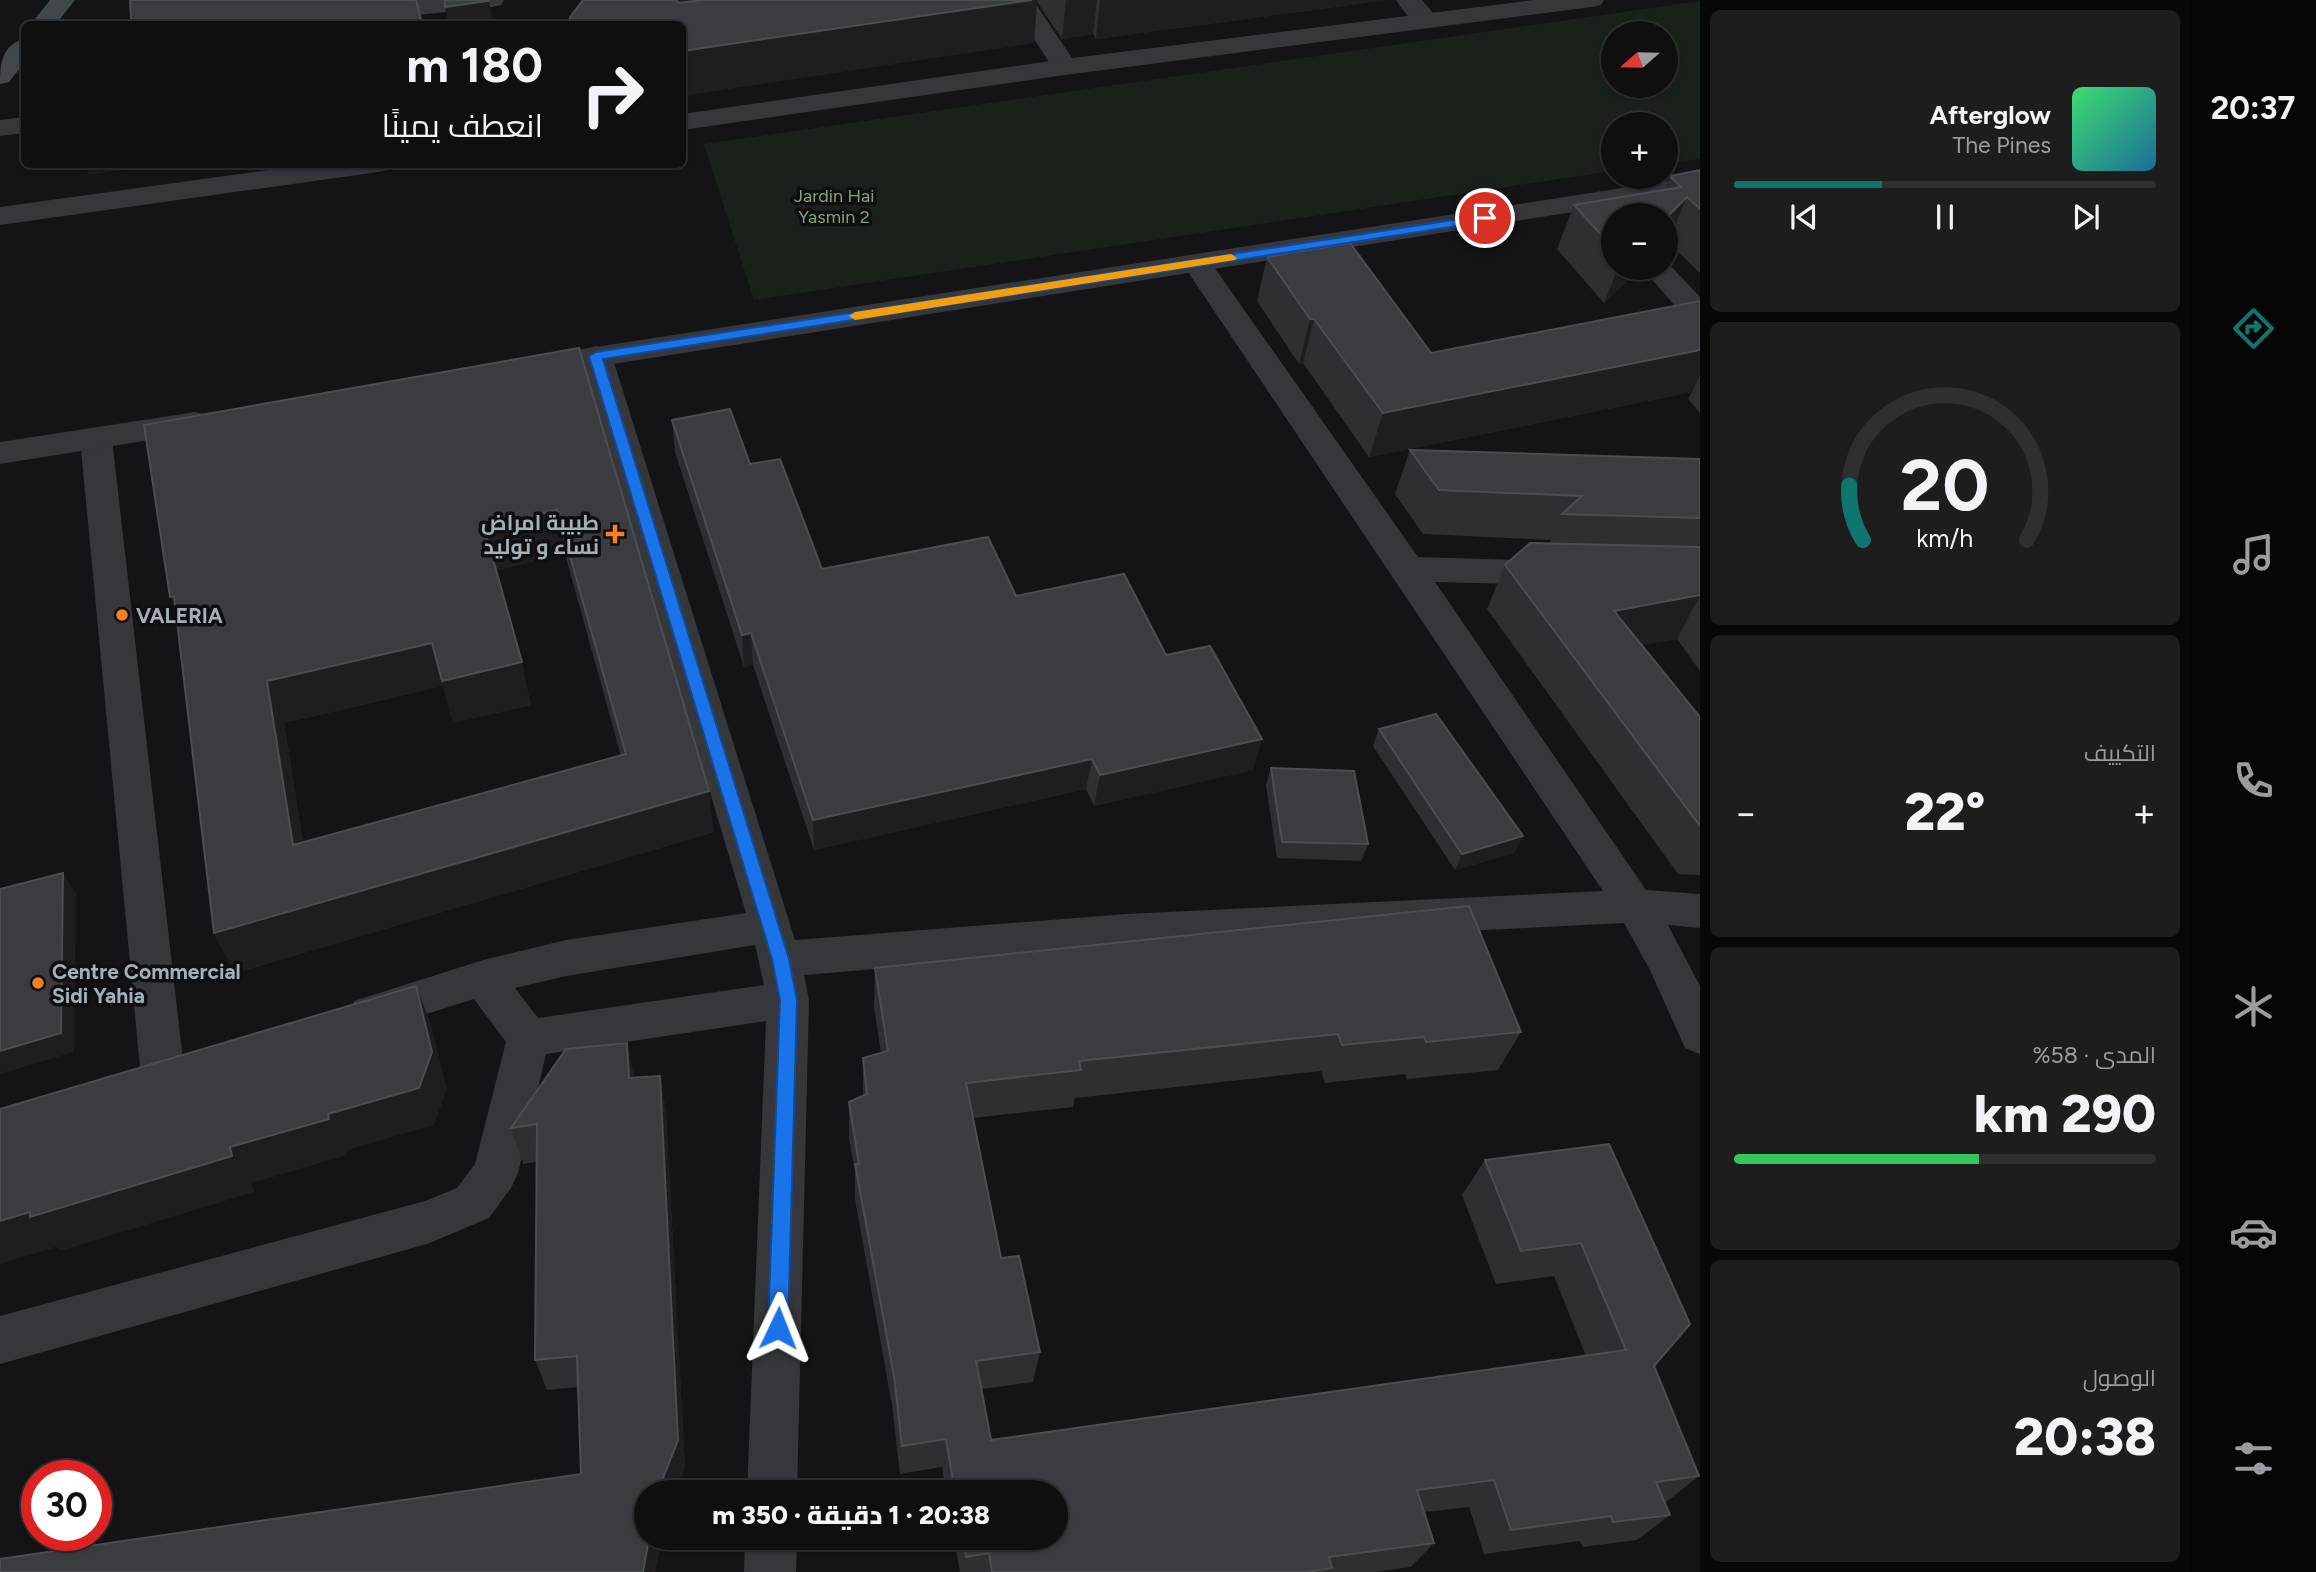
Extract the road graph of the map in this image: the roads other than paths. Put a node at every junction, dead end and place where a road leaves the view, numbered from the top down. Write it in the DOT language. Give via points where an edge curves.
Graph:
graph roads {
  1 [pos="63,0"];
  2 [pos="492,0"];
  3 [pos="1021,0"];
  4 [pos="1408,0"];
  5 [pos="1592,0"];
  6 [pos="408,4"];
  7 [pos="1427,20"];
  8 [pos="46,21"];
  9 [pos="296,21"];
  10 [pos="1065,67"];
  11 [pos="686,120"];
  12 [pos="21,125"];
  13 [pos="0,128"];
  14 [pos="349,168"];
  15 [pos="1700,184"];
  16 [pos="1632,203"];
  17 [pos="1601,211"];
  18 [pos="0,216"];
  19 [pos="1197,263"];
  20 [pos="1668,280"];
  21 [pos="1700,315"];
  22 [pos="596,356"];
  23 [pos="501,372"];
  24 [pos="218,419"];
  25 [pos="96,439"];
  26 [pos="0,453"];
  27 [pos="1409,569"];
  28 [pos="1589,574"];
  29 [pos="1634,906"];
  30 [pos="1700,911"];
  31 [pos="780,962"];
  32 [pos="483,978"];
  33 [pos="336,1024"];
  34 [pos="1700,1035"];
  35 [pos="528,1038"];
  36 [pos="203,1066"];
  37 [pos="0,1340"];
  38 [pos="772,1480"];
  39 [pos="771,1550"];
  40 [pos="770,1572"];
  1 -- 8 [label="main road"];
  2 -- 6 [label="street"];
  3 -- 10 [label="street"];
  4 -- 7 [label="street"];
  5 -- 7 [label="street"];
  6 -- 9 [label="street"];
  7 -- 10 [label="street"];
  10 -- 11 [label="street"];
  12 -- 13 [label="street"];
  14 -- 18 [label="street"];
  15 -- 16 [label="street"];
  17 -- 19 [label="street"];
  19 -- 22 [label="street"];
  19 -- 27 [label="street"];
  20 -- 21 [label="street"];
  22 -- 23 [label="street"];
  22 -- 31 [label="street"];
  24 -- 25 [label="street"];
  25 -- 26 [label="street"];
  25 -- 36 [label="street" via="144,1084"];
  27 -- 28 [label="street"];
  27 -- 29 [label="street"];
  29 -- 30 [label="street"];
  29 -- 31 [label="street" via="1126,932"];
  29 -- 34 [label="street" via="1685,994"];
  31 -- 32 [label="street" via="566,958"];
  31 -- 35 [label="street"];
  31 -- 38 [label="street"];
  32 -- 33 [label="street"];
  32 -- 35 [label="street"];
  35 -- 37 [label="street" via="495,1173 473,1203 427,1222"];
  39 -- 40 [label="street"];
}
